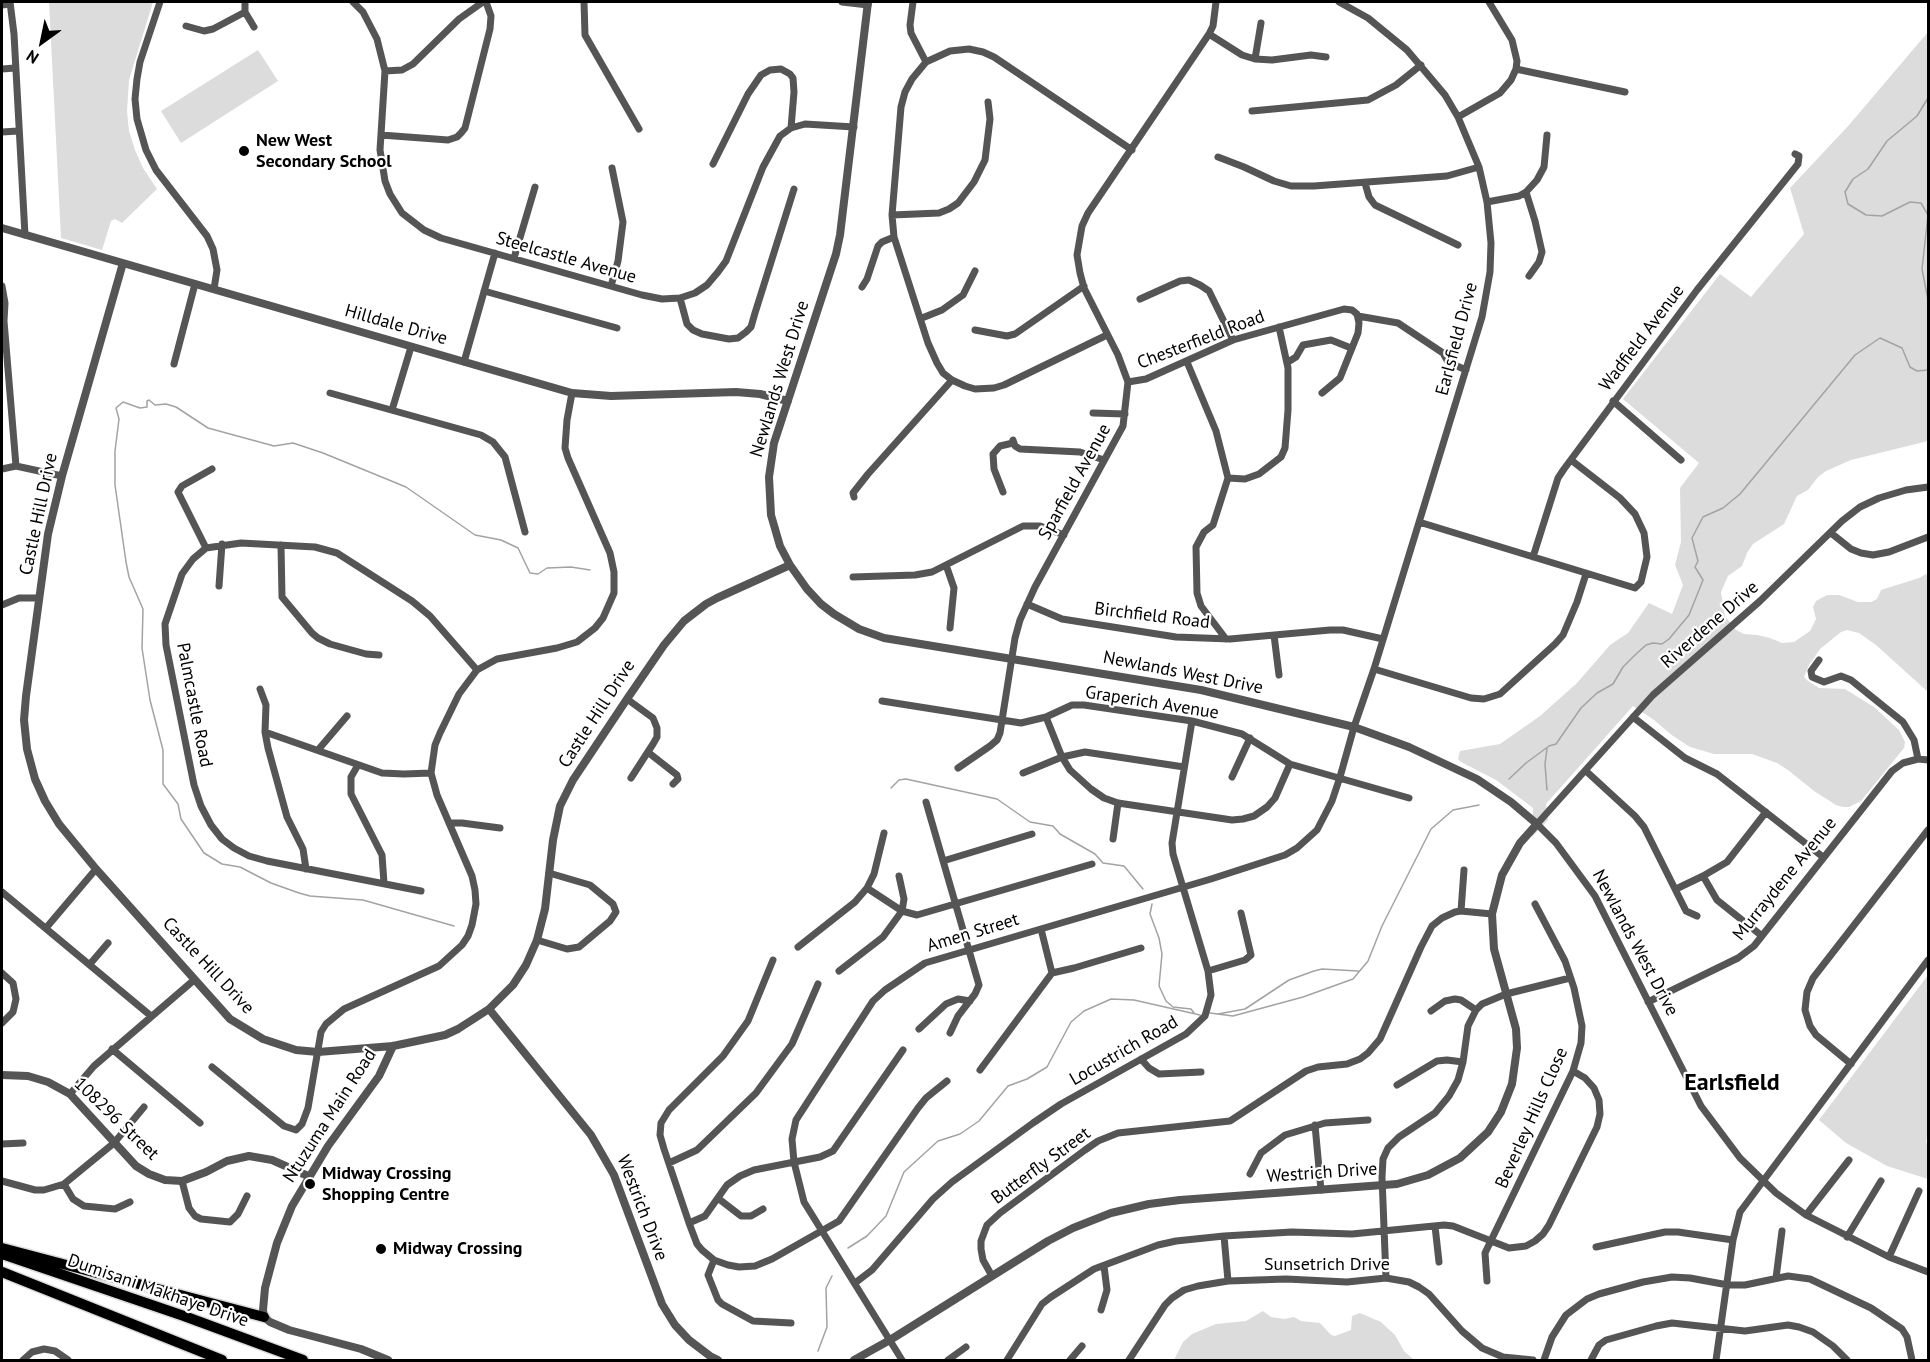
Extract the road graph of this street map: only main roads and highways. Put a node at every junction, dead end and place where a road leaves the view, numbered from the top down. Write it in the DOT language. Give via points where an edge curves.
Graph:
graph roads {
  1 [pos="2,1248"];
  2 [pos="2,1254"];
  3 [pos="2,1272"];
  4 [pos="264,1317"];
  5 [pos="220,1360"];
  6 [pos="303,1360"];
  1 -- 4 [label="main road"];
  2 -- 6 [label="main road, Dumisani Makhaye Drive"];
  3 -- 5 [label="main road, Dumisani Makhaye Drive"];
}
